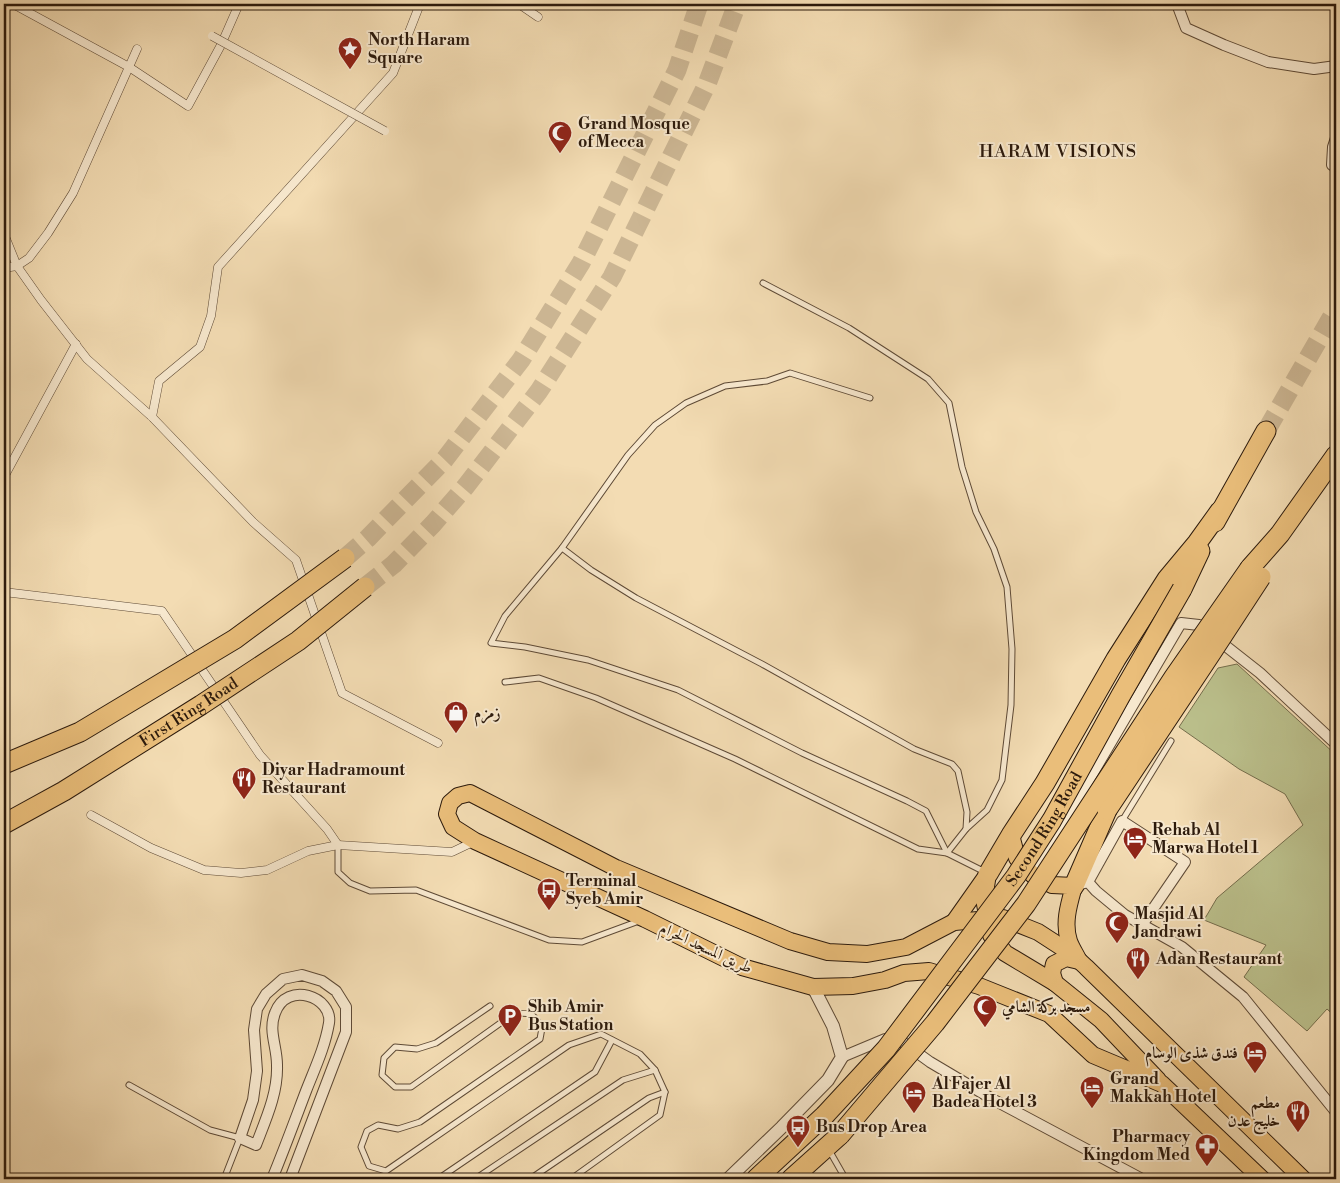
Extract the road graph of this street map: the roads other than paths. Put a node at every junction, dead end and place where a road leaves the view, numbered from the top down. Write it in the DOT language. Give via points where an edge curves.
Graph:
graph roads {
  1 [pos="13,4"];
  2 [pos="239,4"];
  3 [pos="420,4"];
  4 [pos="519,4"];
  5 [pos="1177,4"];
  6 [pos="538,17"];
  7 [pos="212,36"];
  8 [pos="137,49"];
  9 [pos="1336,66"];
  10 [pos="129,67"];
  11 [pos="385,131"];
  12 [pos="1336,138"];
  13 [pos="1336,165"];
  14 [pos="4,234"];
  15 [pos="17,266"];
  16 [pos="4,268"];
  17 [pos="763,283"];
  18 [pos="76,344"];
  19 [pos="870,398"];
  20 [pos="152,417"];
  21 [pos="1266,431"];
  22 [pos="1336,454"];
  23 [pos="4,477"];
  24 [pos="562,548"];
  25 [pos="345,558"];
  26 [pos="1255,572"];
  27 [pos="1174,584"];
  28 [pos="365,587"];
  29 [pos="4,592"];
  30 [pos="505,682"];
  31 [pos="1171,741"];
  32 [pos="438,744"];
  33 [pos="1336,744"];
  34 [pos="4,764"];
  35 [pos="91,815"];
  36 [pos="1114,815"];
  37 [pos="4,824"];
  38 [pos="966,829"];
  39 [pos="1011,835"];
  40 [pos="475,840"];
  41 [pos="338,845"];
  42 [pos="947,853"];
  43 [pos="988,874"];
  44 [pos="1033,875"];
  45 [pos="1081,884"];
  46 [pos="644,919"];
  47 [pos="988,919"];
  48 [pos="954,922"];
  49 [pos="1142,925"];
  50 [pos="1079,961"];
  51 [pos="1055,983"];
  52 [pos="813,987"];
  53 [pos="490,1006"];
  54 [pos="612,1040"];
  55 [pos="842,1057"];
  56 [pos="656,1070"];
  57 [pos="1162,1084"];
  58 [pos="129,1085"];
  59 [pos="665,1092"];
  60 [pos="1336,1112"];
  61 [pos="240,1138"];
  62 [pos="834,1141"];
  63 [pos="845,1178"];
  64 [pos="1137,1178"];
  65 [pos="1254,1178"];
  66 [pos="224,1179"];
  67 [pos="272,1179"];
  68 [pos="290,1179"];
  69 [pos="438,1179"];
  70 [pos="475,1179"];
  71 [pos="530,1179"];
  72 [pos="571,1179"];
  73 [pos="728,1179"];
  74 [pos="756,1179"];
  75 [pos="791,1179"];
  76 [pos="1303,1179"];
  1 -- 10 [label="street"];
  2 -- 10 [label="street" via="188,106"];
  3 -- 20 [label="street" via="393,73 218,267 211,316 200,347 159,381"];
  4 -- 6 [label="street"];
  5 -- 9 [label="street" via="1186,28 1224,45 1268,62 1314,69"];
  7 -- 11 [label="street, bridge"];
  8 -- 10 [label="street"];
  10 -- 15 [label="street" via="73,193 29,258"];
  12 -- 13 [label="street" via="1332,165"];
  14 -- 15 [label="street"];
  15 -- 16 [label="street"];
  15 -- 18 [label="street"];
  17 -- 38 [label="lane" via="849,328 928,379 949,403 962,467 976,512 1008,587 1012,649 1011,705 1002,780 988,810"];
  18 -- 20 [label="street" via="87,359"];
  18 -- 23 [label="street"];
  19 -- 24 [label="lane" via="790,373 767,381 724,386 686,403 655,425 628,455"];
  20 -- 32 [label="street" via="253,522 296,560 342,693"];
  21 -- 27 [label="highway, Second Ring Road"];
  22 -- 26 [label="highway, Second Ring Road"];
  24 -- 38 [label="lane" via="636,598 914,749 952,764 958,771 967,812"];
  24 -- 42 [label="lane" via="505,616 491,643 588,660 678,690 926,812"];
  25 -- 34 [label="highway, bridge" via="235,639 80,732"];
  26 -- 36 [label="highway, bridge" via="1210,655"];
  26 -- 62 [label="highway, Second Ring Road, bridge" via="1174,677 1026,904 935,1023"];
  27 -- 39 [label="highway" via="1116,659 1045,783"];
  27 -- 74 [label="highway, Second Ring Road, bridge" via="1121,695 1052,820 1016,876 886,1049 825,1115"];
  28 -- 37 [label="highway, First Ring Road, bridge" via="298,642 64,791"];
  29 -- 41 [label="street" via="162,611 260,755"];
  30 -- 42 [label="lane" via="539,678 596,698 735,758 918,849"];
  31 -- 36 [label="lane"];
  33 -- 44 [label="street" via="1260,674 1199,625 1181,623"];
  35 -- 41 [label="street" via="151,848 204,870 241,873 267,870 308,851"];
  36 -- 45 [label="highway"];
  36 -- 49 [label="street" via="1185,862"];
  38 -- 42 [label="lane"];
  39 -- 43 [label="highway"];
  39 -- 44 [label="main road" via="1018,858"];
  40 -- 41 [label="street" via="452,852"];
  40 -- 46 [label="main road, طريق المسجد الحرام"];
  40 -- 48 [label="main road, طريق المسجد الحرام" via="453,828 447,814 450,803 458,796 470,793 616,868 790,940 828,952 867,954 906,947"];
  41 -- 46 [label="lane" via="338,872 350,883 370,891 416,890 549,940 582,942"];
  42 -- 43 [label="lane"];
  43 -- 47 [label="main road" via="984,900"];
  43 -- 48 [label="main road"];
  44 -- 45 [label="main road" via="1052,885"];
  45 -- 49 [label="street" via="1096,891 1125,916"];
  45 -- 50 [label="main road" via="1068,908 1066,924 1069,941"];
  46 -- 52 [label="main road, طريق المسجد الحرام" via="742,967"];
  47 -- 48 [label="main road"];
  47 -- 50 [label="main road" via="1003,918 1038,932"];
  47 -- 51 [label="main road" via="990,935 1005,953"];
  49 -- 60 [label="street" via="1182,948 1243,997"];
  50 -- 51 [label="main road" via="1066,958 1054,964"];
  50 -- 76 [label="main road"];
  51 -- 57 [label="main road" via="1101,1020"];
  52 -- 55 [label="street" via="833,1026"];
  52 -- 57 [label="main road, طريق المسجد الحرام" via="853,986 904,973 929,971 979,986 1049,1014 1093,1055"];
  53 -- 54 [label="lane" via="436,1044 417,1049 395,1047 384,1058 382,1075 395,1087 411,1086 514,1014 526,1012 536,1017 542,1028 540,1039 420,1122 398,1129 378,1125 367,1132 362,1147 369,1166 386,1171 569,1045 601,1034"];
  54 -- 56 [label="lane" via="640,1054"];
  54 -- 69 [label="lane" via="595,1072"];
  55 -- 64 [label="street" via="885,1040 901,1041 994,1100"];
  55 -- 73 [label="street" via="828,1080"];
  56 -- 59 [label="lane"];
  56 -- 70 [label="lane" via="623,1080"];
  57 -- 65 [label="main road"];
  58 -- 61 [label="lane" via="210,1130"];
  59 -- 71 [label="lane" via="649,1098"];
  59 -- 72 [label="lane" via="660,1116"];
  61 -- 66 [label="lane"];
  61 -- 67 [label="street" via="256,1145 275,1093 278,1064 271,1025 275,1011 283,999 298,993 312,997 325,1006 330,1020 324,1045"];
  61 -- 68 [label="street" via="253,1100 257,1071 254,1030 257,1009 266,994 283,979 302,974 322,981 336,991 346,1007 346,1032"];
  62 -- 63 [label="lane"];
  62 -- 75 [label="highway, Second Ring Road"];
}
